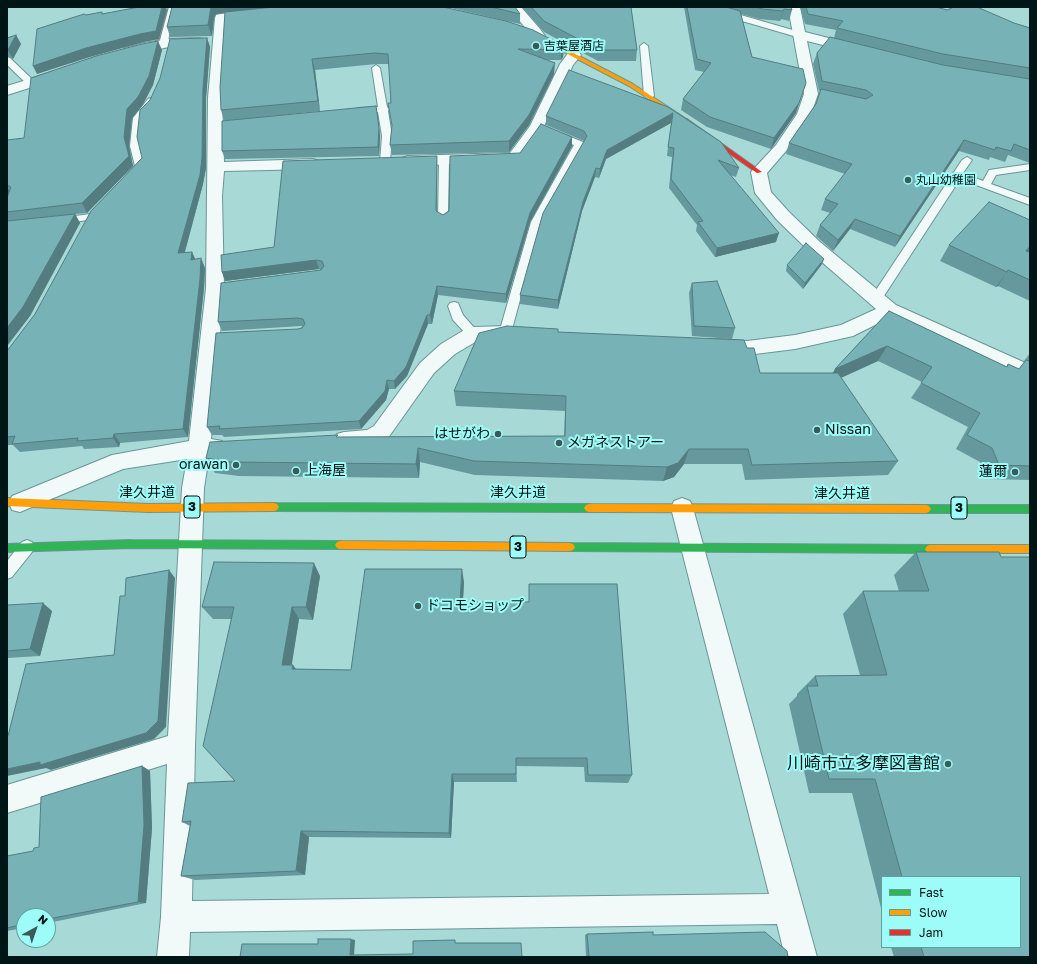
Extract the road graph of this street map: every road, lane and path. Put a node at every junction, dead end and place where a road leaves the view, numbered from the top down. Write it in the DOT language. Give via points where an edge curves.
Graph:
graph roads {
  1 [pos="173,7"];
  2 [pos="514,7"];
  3 [pos="704,7"];
  4 [pos="794,7"];
  5 [pos="268,13"];
  6 [pos="524,32"];
  7 [pos="800,35"];
  8 [pos="538,36"];
  9 [pos="219,41"];
  10 [pos="644,46"];
  11 [pos="166,48"];
  12 [pos="867,52"];
  13 [pos="115,55"];
  14 [pos="574,55"];
  15 [pos="7,60"];
  16 [pos="74,68"];
  17 [pos="376,68"];
  18 [pos="31,83"];
  19 [pos="7,91"];
  20 [pos="155,92"];
  21 [pos="649,96"];
  22 [pos="384,109"];
  23 [pos="347,112"];
  24 [pos="537,126"];
  25 [pos="444,160"];
  26 [pos="967,160"];
  27 [pos="370,162"];
  28 [pos="385,162"];
  29 [pos="324,164"];
  30 [pos="216,167"];
  31 [pos="1030,167"];
  32 [pos="759,172"];
  33 [pos="958,174"];
  34 [pos="123,184"];
  35 [pos="984,185"];
  36 [pos="1030,202"];
  37 [pos="443,220"];
  38 [pos="45,222"];
  39 [pos="84,231"];
  40 [pos="883,304"];
  41 [pos="454,306"];
  42 [pos="506,333"];
  43 [pos="474,334"];
  44 [pos="529,334"];
  45 [pos="697,345"];
  46 [pos="1030,374"];
  47 [pos="323,441"];
  48 [pos="230,446"];
  49 [pos="199,448"];
  50 [pos="13,503"];
  51 [pos="192,507"];
  52 [pos="682,508"];
  53 [pos="1030,509"];
  54 [pos="190,544"];
  55 [pos="27,547"];
  56 [pos="7,548"];
  57 [pos="693,548"];
  58 [pos="1030,549"];
  59 [pos="7,572"];
  60 [pos="180,746"];
  61 [pos="7,799"];
  62 [pos="788,909"];
  63 [pos="176,917"];
  64 [pos="173,957"];
  65 [pos="801,957"];
  1 -- 11 [label="lane"];
  2 -- 8 [label="street"];
  3 -- 7 [label="lane"];
  4 -- 7 [label="street"];
  5 -- 9 [label="street" via="220,18"];
  6 -- 8 [label="main road"];
  7 -- 12 [label="street"];
  7 -- 32 [label="street" via="814,95 781,148"];
  8 -- 14 [label="main road"];
  9 -- 11 [label="street"];
  9 -- 30 [label="street" via="215,98 220,126"];
  10 -- 21 [label="lane"];
  11 -- 13 [label="street" via="144,47"];
  14 -- 21 [label="main road"];
  14 -- 24 [label="street" via="567,64"];
  15 -- 18 [label="lane"];
  16 -- 18 [label="street"];
  17 -- 22 [label="lane"];
  18 -- 19 [label="street"];
  20 -- 34 [label="lane" via="147,108 138,118 135,146 140,166"];
  21 -- 32 [label="main road"];
  22 -- 23 [label="lane"];
  22 -- 28 [label="lane" via="387,136"];
  24 -- 25 [label="street" via="515,158"];
  24 -- 42 [label="lane" via="580,144 536,222"];
  25 -- 28 [label="street"];
  25 -- 37 [label="lane"];
  26 -- 33 [label="lane"];
  27 -- 28 [label="street"];
  29 -- 30 [label="street"];
  30 -- 49 [label="street" via="214,196 223,287 218,337"];
  31 -- 35 [label="lane" via="993,172"];
  32 -- 40 [label="street" via="763,193 783,216 814,246"];
  33 -- 35 [label="lane"];
  33 -- 40 [label="lane"];
  35 -- 36 [label="lane"];
  38 -- 39 [label="lane" via="94,215"];
  40 -- 45 [label="street" via="846,331 795,342 747,348"];
  40 -- 46 [label="street"];
  41 -- 43 [label="lane" via="457,317"];
  42 -- 43 [label="street"];
  42 -- 44 [label="street"];
  43 -- 47 [label="street" via="448,349 427,368 381,432 370,438"];
  48 -- 49 [label="street"];
  49 -- 50 [label="street" via="120,461"];
  49 -- 51 [label="street"];
  50 -- 51 [label="main road, 津久井道 / 3"];
  51 -- 52 [label="main road, 津久井道 / 3"];
  51 -- 54 [label="street"];
  52 -- 53 [label="main road, 津久井道 / 3"];
  52 -- 57 [label="street"];
  54 -- 55 [label="main road, 3"];
  54 -- 57 [label="main road, 3"];
  54 -- 60 [label="street"];
  55 -- 56 [label="main road, 3"];
  55 -- 59 [label="lane"];
  57 -- 58 [label="main road, 3"];
  57 -- 62 [label="street"];
  60 -- 61 [label="street"];
  60 -- 63 [label="street"];
  62 -- 63 [label="street"];
  62 -- 65 [label="street"];
  63 -- 64 [label="street"];
}
